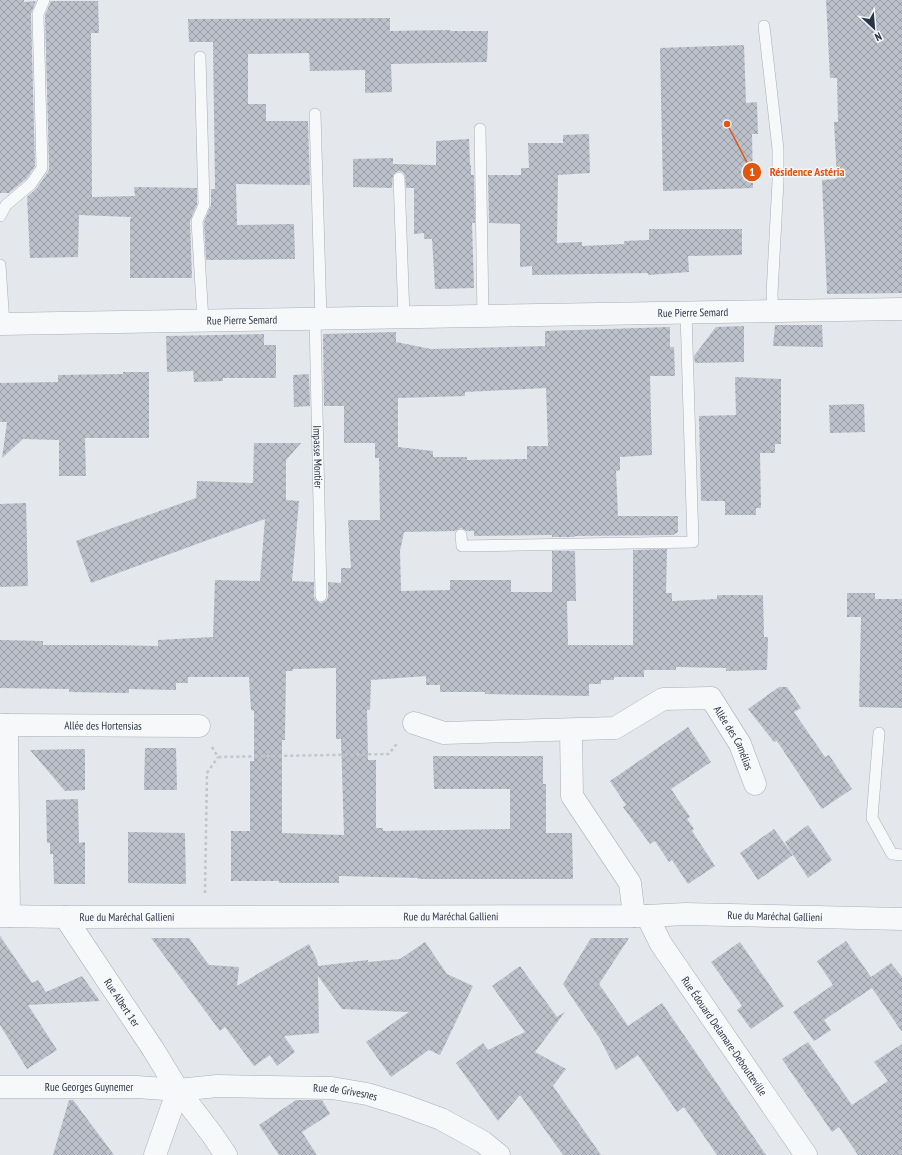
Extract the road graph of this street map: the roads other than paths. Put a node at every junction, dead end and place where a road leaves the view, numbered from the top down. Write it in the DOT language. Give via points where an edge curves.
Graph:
graph roads {
  1 [pos="44,0"];
  2 [pos="764,26"];
  3 [pos="200,57"];
  4 [pos="315,114"];
  5 [pos="480,129"];
  6 [pos="398,178"];
  7 [pos="0,216"];
  8 [pos="0,265"];
  9 [pos="902,309"];
  10 [pos="773,311"];
  11 [pos="686,313"];
  12 [pos="483,316"];
  13 [pos="404,318"];
  14 [pos="318,319"];
  15 [pos="203,321"];
  16 [pos="2,324"];
  17 [pos="461,535"];
  18 [pos="321,596"];
  19 [pos="414,723"];
  20 [pos="4,725"];
  21 [pos="199,726"];
  22 [pos="571,730"];
  23 [pos="879,733"];
  24 [pos="755,784"];
  25 [pos="902,855"];
  26 [pos="4,916"];
  27 [pos="640,916"];
  28 [pos="65,917"];
  29 [pos="902,918"];
  30 [pos="0,1087"];
  31 [pos="178,1090"];
  32 [pos="155,1155"];
  33 [pos="226,1155"];
  34 [pos="499,1155"];
  35 [pos="806,1155"];
  1 -- 7 [label="lane" via="38,14 42,168 32,184 6,205"];
  2 -- 10 [label="lane" via="778,149"];
  3 -- 15 [label="lane" via="204,205 197,221"];
  4 -- 14 [label="lane, Impasse Montier"];
  5 -- 12 [label="lane"];
  6 -- 13 [label="lane"];
  8 -- 16 [label="lane"];
  9 -- 10 [label="street, Rue Pierre Semard"];
  10 -- 11 [label="street, Rue Pierre Semard"];
  11 -- 12 [label="street, Rue Pierre Semard"];
  11 -- 17 [label="lane" via="693,542 462,546"];
  12 -- 13 [label="street, Rue Pierre Semard"];
  13 -- 14 [label="street, Rue Pierre Semard"];
  14 -- 15 [label="street, Rue Pierre Semard"];
  14 -- 18 [label="lane, Impasse Montier"];
  15 -- 16 [label="street, Rue Pierre Semard"];
  19 -- 22 [label="street, Allée des Camélias" via="444,734"];
  20 -- 21 [label="street, Allée des Hortensias"];
  20 -- 26 [label="street, Allée des Hortensias"];
  22 -- 24 [label="street, Allée des Camélias" via="615,728 663,699 711,698 740,744"];
  22 -- 27 [label="street" via="572,796 630,883"];
  23 -- 25 [label="lane" via="872,818 892,854"];
  26 -- 28 [label="street, Rue du Maréchal Gallieni"];
  27 -- 28 [label="street, Rue du Maréchal Gallieni"];
  27 -- 29 [label="street, Rue du Maréchal Gallieni" via="685,914"];
  27 -- 35 [label="street, Rue Édouard Delamare-Deboutteville"];
  28 -- 31 [label="street, Rue Albert 1er"];
  30 -- 31 [label="street, Rue Georges Guynemer" via="137,1087"];
  31 -- 32 [label="street"];
  31 -- 33 [label="street, Rue Albert 1er"];
  31 -- 34 [label="street, Rue de Grivesnes" via="218,1086 288,1087 332,1088 366,1094 404,1104 441,1119 483,1142"];
}
